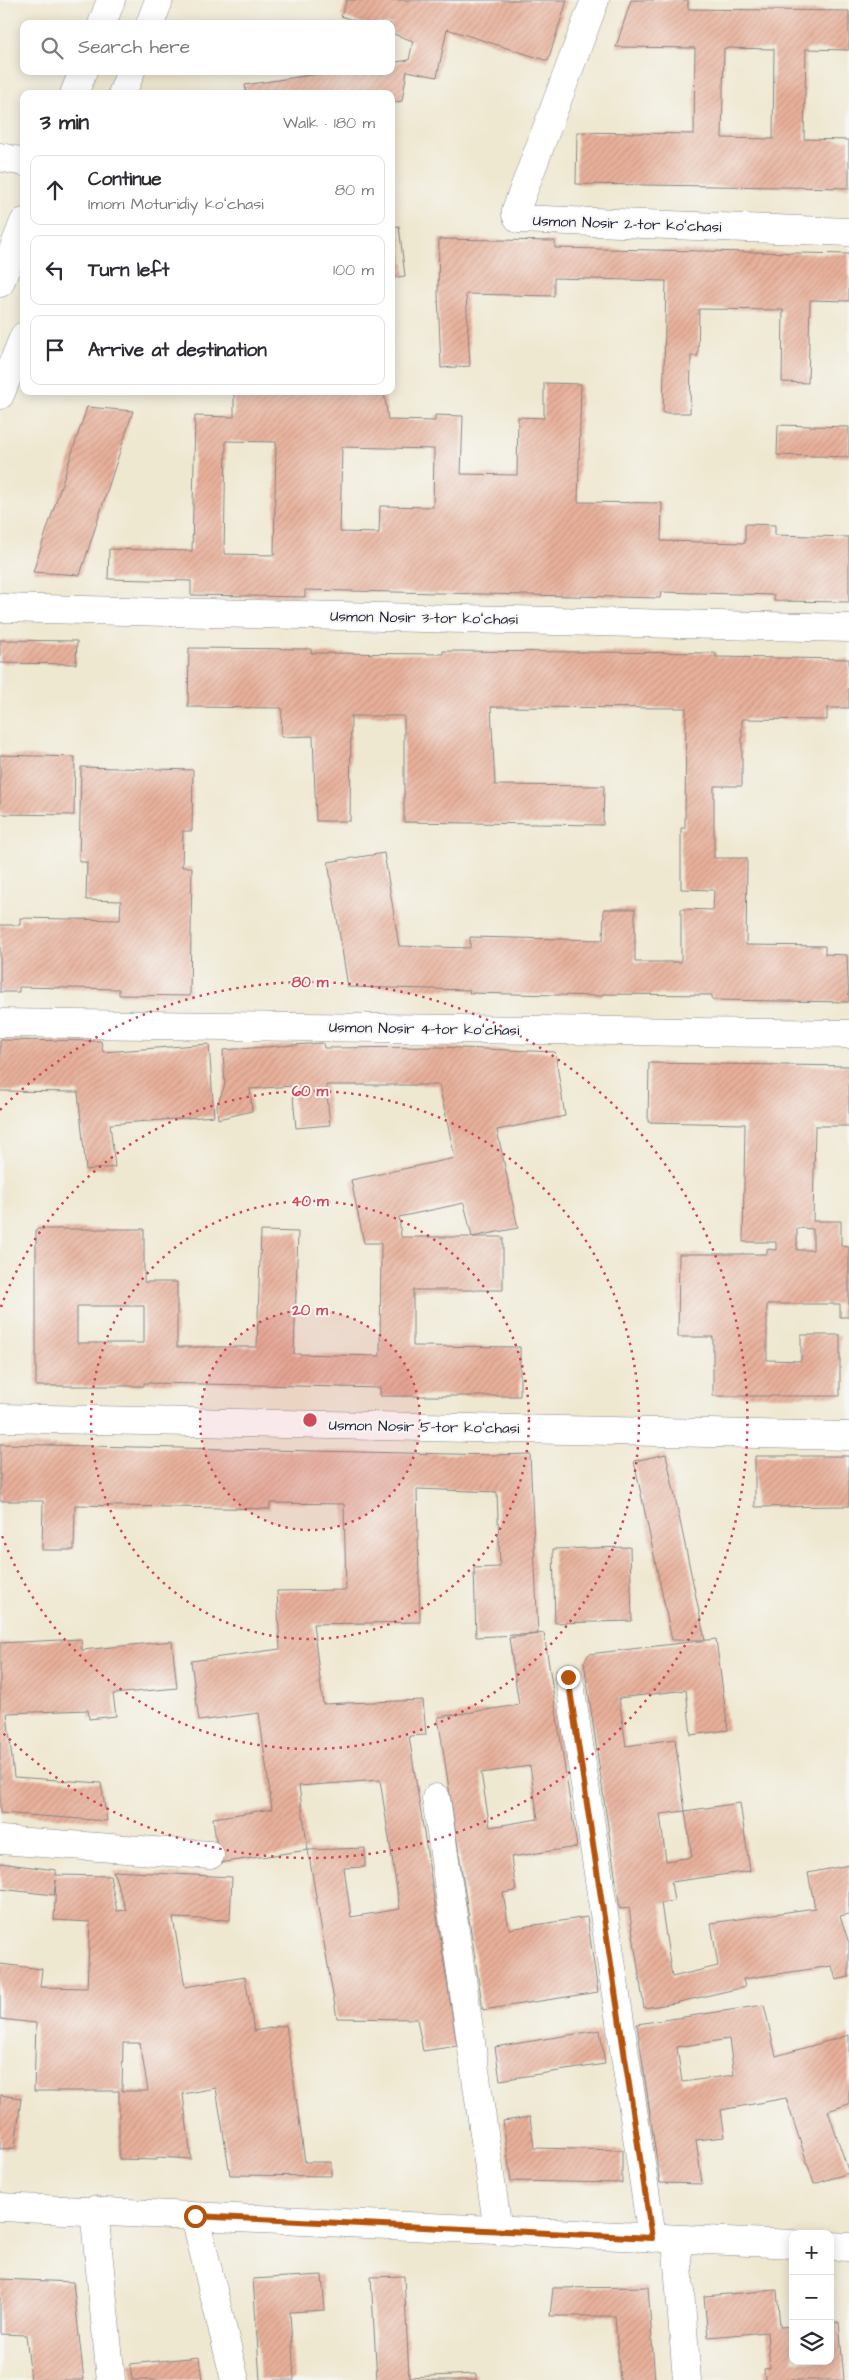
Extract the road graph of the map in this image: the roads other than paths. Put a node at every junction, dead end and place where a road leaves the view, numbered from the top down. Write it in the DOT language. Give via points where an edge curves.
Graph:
graph roads {
  1 [pos="111,0"];
  2 [pos="160,0"];
  3 [pos="595,0"];
  4 [pos="104,20"];
  5 [pos="152,20"];
  6 [pos="81,75"];
  7 [pos="129,75"];
  8 [pos="76,90"];
  9 [pos="124,90"];
  10 [pos="0,157"];
  11 [pos="20,161"];
  12 [pos="20,227"];
  13 [pos="849,232"];
  14 [pos="7,245"];
  15 [pos="0,283"];
  16 [pos="20,346"];
  17 [pos="0,395"];
  18 [pos="0,608"];
  19 [pos="849,628"];
  20 [pos="0,1023"];
  21 [pos="849,1034"];
  22 [pos="0,1418"];
  23 [pos="849,1436"];
  24 [pos="568,1677"];
  25 [pos="436,1798"];
  26 [pos="0,1840"];
  27 [pos="210,1855"];
  28 [pos="0,2207"];
  29 [pos="94,2210"];
  30 [pos="195,2216"];
  31 [pos="498,2230"];
  32 [pos="664,2238"];
  33 [pos="789,2244"];
  34 [pos="834,2246"];
  35 [pos="849,2247"];
  36 [pos="111,2380"];
  37 [pos="235,2380"];
  38 [pos="687,2380"];
  1 -- 4 [label="street"];
  2 -- 5 [label="street"];
  3 -- 13 [label="street, Usmon Nosir 2-tor koʻchasi" via="516,210 519,218"];
  6 -- 8 [label="street"];
  7 -- 9 [label="street"];
  10 -- 11 [label="street"];
  12 -- 14 [label="street"];
  14 -- 15 [label="street"];
  16 -- 17 [label="street"];
  18 -- 19 [label="street, Usmon Nosir 3-tor koʻchasi"];
  20 -- 21 [label="street, Usmon Nosir 4-tor koʻchasi"];
  22 -- 23 [label="street, Usmon Nosir 5-tor koʻchasi"];
  24 -- 32 [label="street"];
  25 -- 31 [label="street"];
  26 -- 27 [label="street"];
  28 -- 29 [label="street"];
  29 -- 30 [label="street"];
  29 -- 36 [label="street"];
  30 -- 31 [label="street"];
  30 -- 37 [label="street"];
  31 -- 32 [label="street"];
  32 -- 33 [label="street"];
  32 -- 38 [label="street"];
  34 -- 35 [label="street"];
}
